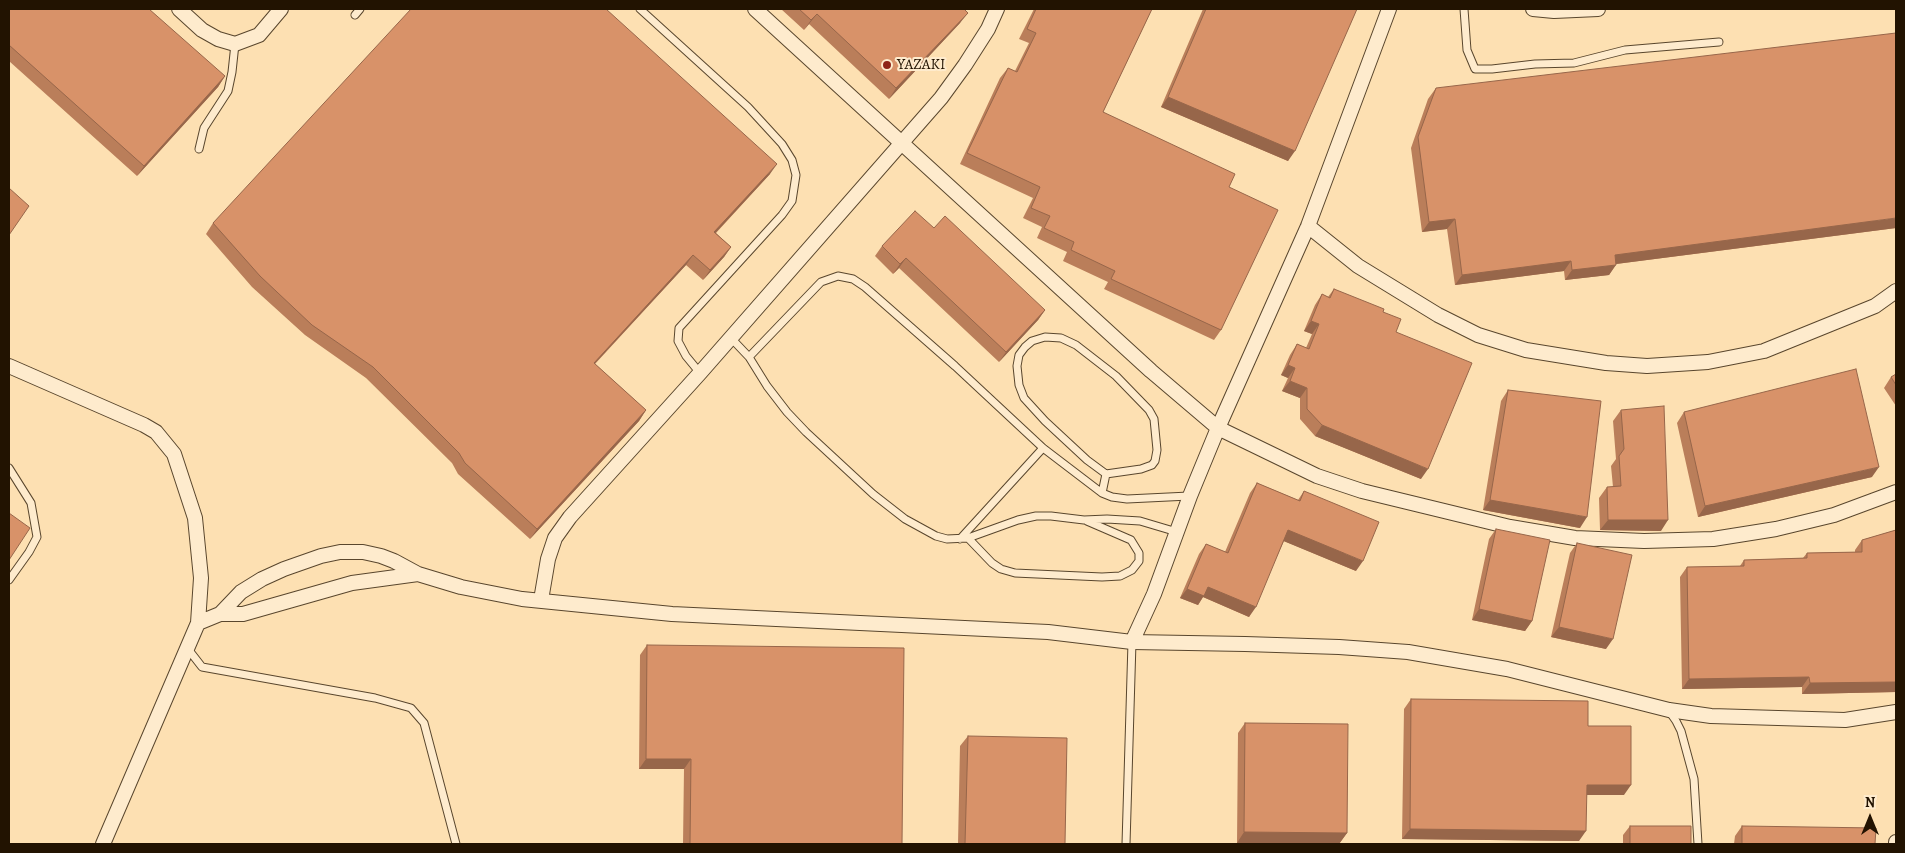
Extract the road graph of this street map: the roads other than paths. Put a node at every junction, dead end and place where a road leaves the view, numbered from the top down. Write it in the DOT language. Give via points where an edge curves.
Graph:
graph roads {
  1 [pos="178,9"];
  2 [pos="281,9"];
  3 [pos="360,9"];
  4 [pos="640,9"];
  5 [pos="755,9"];
  6 [pos="997,9"];
  7 [pos="1389,9"];
  8 [pos="1464,9"];
  9 [pos="1533,9"];
  10 [pos="1598,9"];
  11 [pos="355,15"];
  12 [pos="1719,42"];
  13 [pos="235,44"];
  14 [pos="903,142"];
  15 [pos="199,149"];
  16 [pos="1308,226"];
  17 [pos="1896,291"];
  18 [pos="730,337"];
  19 [pos="749,357"];
  20 [pos="10,370"];
  21 [pos="700,373"];
  22 [pos="1218,428"];
  23 [pos="1042,448"];
  24 [pos="9,468"];
  25 [pos="1106,474"];
  26 [pos="1896,492"];
  27 [pos="1102,493"];
  28 [pos="1190,496"];
  29 [pos="1084,520"];
  30 [pos="1177,532"];
  31 [pos="968,538"];
  32 [pos="960,539"];
  33 [pos="418,574"];
  34 [pos="9,580"];
  35 [pos="541,600"];
  36 [pos="220,614"];
  37 [pos="198,623"];
  38 [pos="1132,642"];
  39 [pos="188,649"];
  40 [pos="1669,710"];
  41 [pos="1896,712"];
  42 [pos="103,844"];
  43 [pos="456,844"];
  44 [pos="1126,844"];
  45 [pos="1698,844"];
  1 -- 13 [label="street" via="202,30"];
  2 -- 13 [label="street" via="259,35"];
  3 -- 11 [label="lane"];
  4 -- 21 [label="lane" via="748,107 782,144 792,160 796,175 792,201 782,215 679,328 678,341"];
  5 -- 14 [label="street"];
  6 -- 14 [label="street" via="965,65"];
  7 -- 16 [label="street"];
  8 -- 12 [label="lane" via="1467,50 1475,69 1574,63 1625,50"];
  9 -- 10 [label="street"];
  13 -- 15 [label="lane" via="228,91 204,128"];
  14 -- 18 [label="street"];
  14 -- 22 [label="street" via="1151,371"];
  16 -- 17 [label="street" via="1358,266 1438,315 1478,335 1526,350 1606,363 1647,366 1708,362 1764,351 1875,306"];
  16 -- 22 [label="street"];
  18 -- 19 [label="lane"];
  18 -- 21 [label="street"];
  19 -- 23 [label="lane" via="821,282 838,276 853,279 955,366"];
  19 -- 32 [label="lane" via="787,412 873,494 924,531 948,539"];
  20 -- 37 [label="street" via="144,425 156,432 174,454 195,518 200,578"];
  21 -- 35 [label="street" via="555,538"];
  22 -- 26 [label="street" via="1317,476 1362,491 1510,527 1575,538 1713,539 1834,515"];
  22 -- 28 [label="street"];
  23 -- 27 [label="lane"];
  23 -- 32 [label="lane"];
  24 -- 34 [label="lane" via="31,503 37,537"];
  25 -- 25 [label="lane" via="1141,469 1155,462 1156,434 1152,414 1116,376 1076,345 1061,338 1045,337 1032,341 1020,355 1017,366 1024,398 1087,460"];
  25 -- 27 [label="lane"];
  27 -- 28 [label="lane" via="1127,499"];
  28 -- 30 [label="street"];
  29 -- 30 [label="lane" via="1140,521"];
  29 -- 31 [label="lane" via="1036,516"];
  29 -- 31 [label="lane" via="1131,540 1139,553 1139,561 1132,570 1120,576 1102,578 1015,573 1000,569"];
  30 -- 38 [label="street"];
  31 -- 32 [label="lane"];
  33 -- 35 [label="street" via="496,594"];
  33 -- 36 [label="street" via="352,582 243,614"];
  33 -- 36 [label="street" via="381,556 340,552 262,579 241,592"];
  35 -- 38 [label="street" via="672,614 1022,631"];
  36 -- 37 [label="street"];
  37 -- 39 [label="street"];
  38 -- 40 [label="street" via="1408,652 1507,669"];
  38 -- 44 [label="lane"];
  39 -- 42 [label="street"];
  39 -- 43 [label="lane" via="202,667 375,698 411,708 424,723"];
  40 -- 41 [label="street" via="1711,716 1846,720"];
  40 -- 45 [label="lane" via="1681,731 1694,780"];
}
